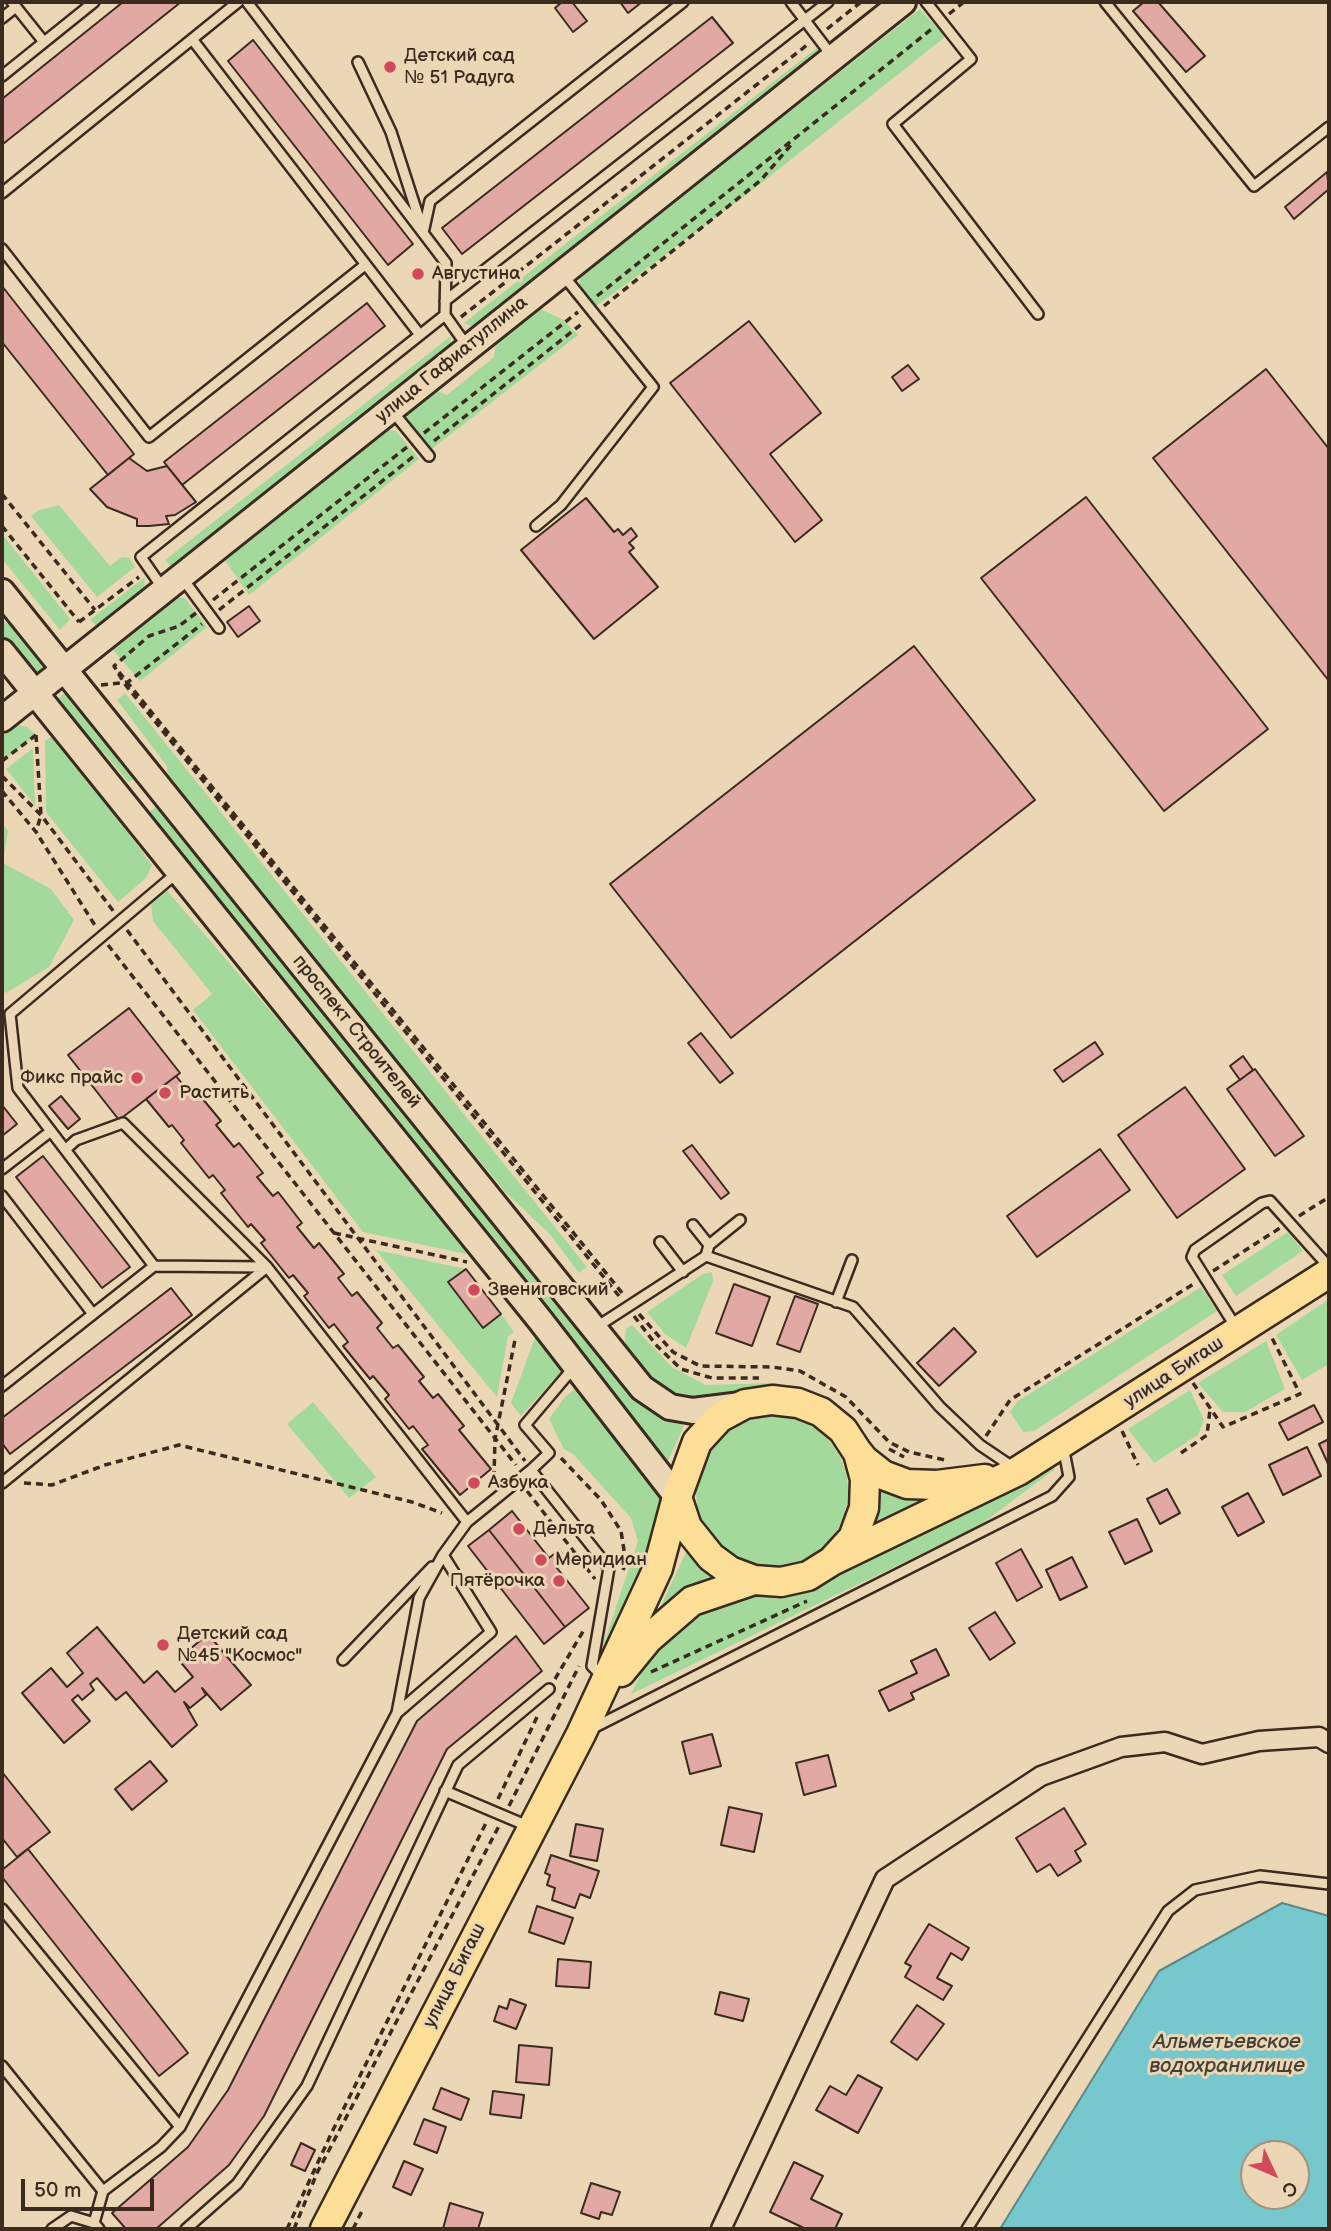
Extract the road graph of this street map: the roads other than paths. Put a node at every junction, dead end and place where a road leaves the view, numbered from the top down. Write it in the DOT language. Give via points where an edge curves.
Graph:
graph roads {
  1 [pos="94,2"];
  2 [pos="238,2"];
  3 [pos="247,2"];
  4 [pos="683,2"];
  5 [pos="791,2"];
  6 [pos="828,2"];
  7 [pos="903,2"];
  8 [pos="926,2"];
  9 [pos="1105,2"];
  10 [pos="14,4"];
  11 [pos="2,18"];
  12 [pos="805,20"];
  13 [pos="192,39"];
  14 [pos="44,42"];
  15 [pos="834,57"];
  16 [pos="358,62"];
  17 [pos="2,76"];
  18 [pos="1329,127"];
  19 [pos="2,193"];
  20 [pos="423,233"];
  21 [pos="2,249"];
  22 [pos="365,265"];
  23 [pos="562,274"];
  24 [pos="445,301"];
  25 [pos="1038,313"];
  26 [pos="445,315"];
  27 [pos="420,335"];
  28 [pos="468,348"];
  29 [pos="391,410"];
  30 [pos="426,453"];
  31 [pos="537,526"];
  32 [pos="172,583"];
  33 [pos="2,592"];
  34 [pos="219,628"];
  35 [pos="2,652"];
  36 [pos="64,669"];
  37 [pos="35,693"];
  38 [pos="2,719"];
  39 [pos="156,783"];
  40 [pos="126,806"];
  41 [pos="178,872"];
  42 [pos="51,1131"];
  43 [pos="66,1149"];
  44 [pos="2,1168"];
  45 [pos="2,1196"];
  46 [pos="740,1220"];
  47 [pos="693,1225"];
  48 [pos="660,1242"];
  49 [pos="709,1245"];
  50 [pos="706,1256"];
  51 [pos="852,1260"];
  52 [pos="153,1266"];
  53 [pos="267,1267"];
  54 [pos="1329,1267"];
  55 [pos="682,1272"];
  56 [pos="1329,1273"];
  57 [pos="836,1302"];
  58 [pos="93,1314"];
  59 [pos="1250,1324"];
  60 [pos="594,1328"];
  61 [pos="576,1365"];
  62 [pos="2,1386"];
  63 [pos="745,1404"];
  64 [pos="843,1430"];
  65 [pos="1062,1445"];
  66 [pos="531,1470"];
  67 [pos="1018,1471"];
  68 [pos="3,1480"];
  69 [pos="677,1497"];
  70 [pos="467,1522"];
  71 [pos="443,1555"];
  72 [pos="832,1561"];
  73 [pos="754,1580"];
  74 [pos="343,1660"];
  75 [pos="606,1679"];
  76 [pos="549,1689"];
  77 [pos="397,1713"];
  78 [pos="583,1729"];
  79 [pos="1329,1744"];
  80 [pos="445,1791"];
  81 [pos="531,1828"];
  82 [pos="1329,1884"];
  83 [pos="2,1909"];
  84 [pos="2,2066"];
  85 [pos="180,2127"];
  86 [pos="103,2191"];
  87 [pos="96,2226"];
  88 [pos="52,2229"];
  89 [pos="186,2229"];
  90 [pos="326,2229"];
  91 [pos="721,2229"];
  92 [pos="967,2229"];
  1 -- 14 [label="lane"];
  2 -- 13 [label="lane"];
  3 -- 20 [label="lane"];
  4 -- 20 [label="lane" via="430,201"];
  5 -- 12 [label="lane"];
  6 -- 12 [label="lane"];
  7 -- 15 [label="street, улица Гафиатуллина"];
  8 -- 25 [label="lane" via="971,60 893,124"];
  9 -- 18 [label="lane" via="1254,186"];
  10 -- 11 [label="lane"];
  10 -- 14 [label="lane"];
  12 -- 15 [label="lane"];
  12 -- 24 [label="lane"];
  13 -- 19 [label="lane"];
  13 -- 22 [label="lane"];
  14 -- 17 [label="lane"];
  15 -- 23 [label="street, улица Гафиатуллина"];
  16 -- 20 [label="lane" via="391,132"];
  20 -- 24 [label="lane" via="446,263"];
  21 -- 22 [label="lane" via="149,437"];
  22 -- 27 [label="lane"];
  23 -- 28 [label="street, улица Гафиатуллина"];
  23 -- 31 [label="lane" via="653,387 561,505"];
  24 -- 26 [label="lane"];
  26 -- 27 [label="lane"];
  26 -- 28 [label="lane"];
  27 -- 32 [label="lane" via="141,557 149,569"];
  28 -- 29 [label="street, улица Гафиатуллина"];
  29 -- 30 [label="lane"];
  29 -- 32 [label="street, улица Гафиатуллина"];
  32 -- 34 [label="lane" via="204,608"];
  32 -- 36 [label="street, улица Гафиатуллина"];
  33 -- 36 [label="street, проспект Строителей"];
  35 -- 37 [label="street, проспект Строителей"];
  36 -- 37 [label="street, улица Гафиатуллина"];
  36 -- 39 [label="street, проспект Строителей"];
  37 -- 38 [label="street, улица Гафиатуллина"];
  37 -- 40 [label="street, проспект Строителей"];
  39 -- 40 [label="street"];
  39 -- 60 [label="street, проспект Строителей"];
  40 -- 41 [label="street, проспект Строителей"];
  41 -- 42 [label="lane" via="10,1014 18,1088"];
  41 -- 61 [label="street, проспект Строителей"];
  42 -- 43 [label="lane"];
  42 -- 44 [label="lane"];
  43 -- 52 [label="lane"];
  43 -- 53 [label="lane" via="76,1140 123,1123"];
  45 -- 58 [label="lane"];
  46 -- 49 [label="lane"];
  47 -- 49 [label="lane"];
  48 -- 55 [label="lane"];
  49 -- 50 [label="lane"];
  50 -- 55 [label="lane"];
  50 -- 57 [label="lane"];
  51 -- 57 [label="lane"];
  52 -- 53 [label="lane"];
  52 -- 58 [label="lane"];
  53 -- 68 [label="lane"];
  53 -- 70 [label="lane"];
  54 -- 59 [label="lane" via="1269,1201 1195,1250 1192,1257 1204,1277"];
  55 -- 60 [label="lane"];
  56 -- 59 [label="main road, улица Бигаш"];
  57 -- 67 [label="lane" via="853,1307 940,1407 980,1445"];
  58 -- 62 [label="lane"];
  59 -- 65 [label="main road, улица Бигаш"];
  60 -- 63 [label="street, проспект Строителей" via="642,1388 670,1406 693,1411"];
  61 -- 66 [label="lane" via="525,1424 549,1453"];
  61 -- 69 [label="street, проспект Строителей"];
  63 -- 64 [label="main road" via="798,1402 821,1412"];
  63 -- 69 [label="main road" via="719,1418 697,1442"];
  64 -- 67 [label="main road, улица Бигаш" via="864,1460 883,1475 907,1484 976,1481"];
  64 -- 72 [label="main road" via="858,1453 865,1479 864,1508 853,1538"];
  65 -- 67 [label="main road, улица Бигаш"];
  65 -- 78 [label="lane" via="1069,1477 1052,1496"];
  66 -- 70 [label="lane"];
  66 -- 75 [label="lane" via="609,1568 592,1666"];
  67 -- 72 [label="main road, улица Бигаш"];
  69 -- 73 [label="main road" via="687,1527 711,1557"];
  69 -- 75 [label="main road, улица Бигаш" via="658,1568"];
  70 -- 71 [label="lane"];
  71 -- 74 [label="lane"];
  71 -- 77 [label="lane" via="419,1598"];
  71 -- 77 [label="lane" via="491,1632"];
  72 -- 73 [label="main road" via="808,1576 781,1582"];
  73 -- 78 [label="main road, улица Бигаш" via="692,1601 668,1620 624,1667"];
  75 -- 78 [label="main road, улица Бигаш"];
  76 -- 80 [label="lane" via="458,1765"];
  77 -- 85 [label="lane"];
  78 -- 81 [label="main road, улица Бигаш"];
  79 -- 91 [label="street" via="1319,1737 1259,1741 1202,1754 1164,1742 1121,1747 1041,1776 885,1879"];
  80 -- 81 [label="lane"];
  80 -- 89 [label="lane" via="307,2086 237,2184"];
  81 -- 90 [label="main road, улица Бигаш"];
  82 -- 92 [label="lane" via="1260,1877 1195,1890 1168,1911"];
  83 -- 85 [label="lane"];
  84 -- 86 [label="lane"];
  85 -- 86 [label="lane"];
  86 -- 87 [label="lane"];
  87 -- 88 [label="lane" via="71,2216"];
}
